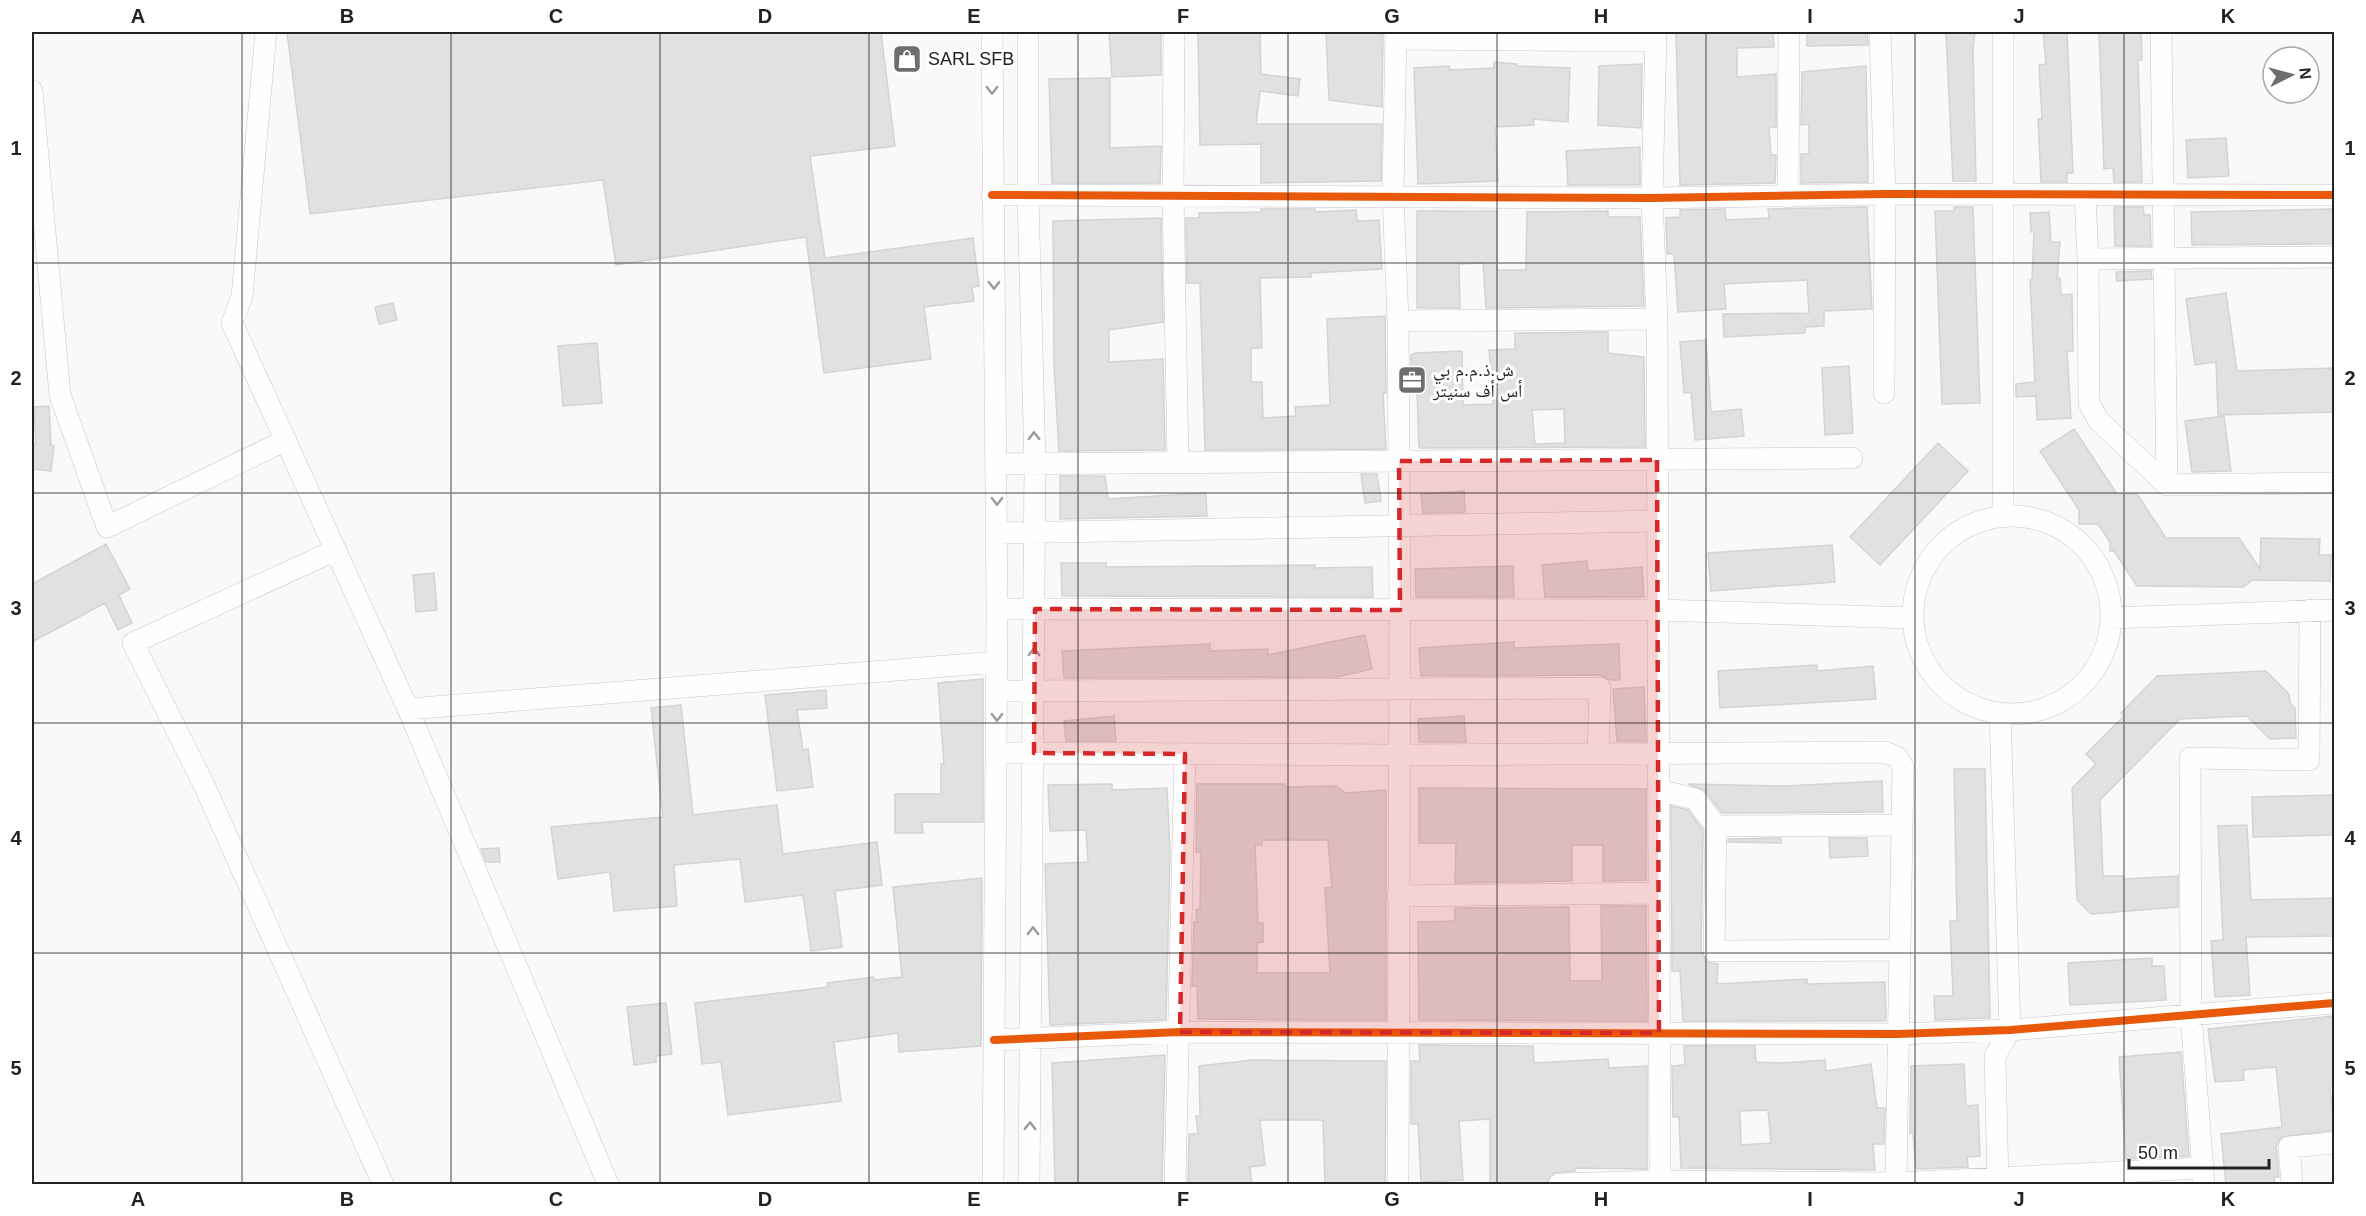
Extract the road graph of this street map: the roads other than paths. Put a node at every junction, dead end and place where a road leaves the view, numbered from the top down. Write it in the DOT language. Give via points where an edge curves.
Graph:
graph roads {
  1 [pos="266,32"];
  2 [pos="992,32"];
  3 [pos="1028,32"];
  4 [pos="1174,32"];
  5 [pos="1789,32"];
  6 [pos="1880,32"];
  7 [pos="2002,32"];
  8 [pos="2161,32"];
  9 [pos="1396,35"];
  10 [pos="1656,36"];
  11 [pos="32,91"];
  12 [pos="1885,194"];
  13 [pos="2085,194"];
  14 [pos="2162,194"];
  15 [pos="992,195"];
  16 [pos="1173,195"];
  17 [pos="1393,195"];
  18 [pos="2001,195"];
  19 [pos="2334,195"];
  20 [pos="1028,196"];
  21 [pos="1788,197"];
  22 [pos="1652,198"];
  23 [pos="2334,257"];
  24 [pos="2166,258"];
  25 [pos="2088,259"];
  26 [pos="1656,319"];
  27 [pos="1398,321"];
  28 [pos="1884,393"];
  29 [pos="286,441"];
  30 [pos="1852,458"];
  31 [pos="1657,460"];
  32 [pos="1399,461"];
  33 [pos="1178,462"];
  34 [pos="997,464"];
  35 [pos="1035,464"];
  36 [pos="2334,483"];
  37 [pos="2167,484"];
  38 [pos="2003,516"];
  39 [pos="1657,521"];
  40 [pos="1400,526"];
  41 [pos="997,533"];
  42 [pos="1034,533"];
  43 [pos="336,550"];
  44 [pos="997,609"];
  45 [pos="1035,609"];
  46 [pos="1400,610"];
  47 [pos="1658,610"];
  48 [pos="2310,610"];
  49 [pos="2334,610"];
  50 [pos="1913,618"];
  51 [pos="2111,618"];
  52 [pos="997,662"];
  53 [pos="997,691"];
  54 [pos="1034,691"];
  55 [pos="1400,691"];
  56 [pos="408,710"];
  57 [pos="2000,714"];
  58 [pos="997,753"];
  59 [pos="1034,753"];
  60 [pos="1185,754"];
  61 [pos="1598,754"];
  62 [pos="1658,754"];
  63 [pos="1400,755"];
  64 [pos="1658,789"];
  65 [pos="1902,825"];
  66 [pos="1716,826"];
  67 [pos="1659,893"];
  68 [pos="1398,896"];
  69 [pos="1899,950"];
  70 [pos="2334,1003"];
  71 [pos="2191,1015"];
  72 [pos="1399,1030"];
  73 [pos="2010,1030"];
  74 [pos="1180,1032"];
  75 [pos="1659,1033"];
  76 [pos="1898,1034"];
  77 [pos="1032,1038"];
  78 [pos="994,1040"];
  79 [pos="2334,1143"];
  80 [pos="2203,1176"];
  81 [pos="1998,1181"];
  82 [pos="1660,1183"];
  83 [pos="1896,1183"];
  84 [pos="1798,1184"];
  85 [pos="383,1185"];
  86 [pos="608,1185"];
  87 [pos="993,1185"];
  88 [pos="1029,1185"];
  89 [pos="1175,1185"];
  90 [pos="1398,1185"];
  91 [pos="1559,1185"];
  92 [pos="2292,1185"];
  1 -- 29 [label="street" via="242,296 232,323"];
  2 -- 15 [label="street, one-way"];
  3 -- 20 [label="street"];
  4 -- 16 [label="street"];
  5 -- 21 [label="street"];
  6 -- 12 [label="street"];
  7 -- 18 [label="street"];
  8 -- 14 [label="street"];
  9 -- 10 [label="street"];
  9 -- 17 [label="street"];
  10 -- 22 [label="street"];
  11 -- 29 [label="street" via="60,395 107,527"];
  12 -- 18 [label="street"];
  12 -- 21 [label="street"];
  12 -- 28 [label="street"];
  13 -- 14 [label="street"];
  13 -- 18 [label="street"];
  13 -- 25 [label="street"];
  14 -- 19 [label="street"];
  14 -- 24 [label="street"];
  15 -- 20 [label="street"];
  15 -- 34 [label="street, one-way"];
  16 -- 17 [label="street"];
  16 -- 20 [label="street"];
  16 -- 33 [label="street"];
  17 -- 22 [label="street"];
  17 -- 27 [label="street"];
  18 -- 38 [label="street"];
  35 -- 20 [label="street, one-way"];
  21 -- 22 [label="street"];
  22 -- 26 [label="street"];
  23 -- 24 [label="street"];
  24 -- 25 [label="street"];
  24 -- 37 [label="street"];
  25 -- 37 [label="street" via="2089,403 2098,420"];
  26 -- 27 [label="street"];
  26 -- 31 [label="street"];
  27 -- 32 [label="street"];
  29 -- 43 [label="street"];
  30 -- 31 [label="street"];
  31 -- 32 [label="street"];
  31 -- 39 [label="street"];
  32 -- 33 [label="street"];
  32 -- 40 [label="street"];
  33 -- 35 [label="street"];
  34 -- 35 [label="street"];
  34 -- 41 [label="street, one-way"];
  35 -- 42 [label="street"];
  36 -- 37 [label="street"];
  38 -- 50 [label="street" via="1979,521 1938,549 1918,585"];
  38 -- 51 [label="street" via="2027,517 2050,524 2088,552 2101,572"];
  39 -- 40 [label="street"];
  39 -- 47 [label="street"];
  40 -- 42 [label="street"];
  40 -- 46 [label="street"];
  41 -- 42 [label="street"];
  41 -- 44 [label="street"];
  42 -- 45 [label="street"];
  43 -- 56 [label="street"];
  43 -- 85 [label="street" via="133,643 205,787"];
  44 -- 45 [label="street"];
  44 -- 52 [label="street"];
  45 -- 46 [label="street"];
  54 -- 45 [label="street, one-way"];
  46 -- 47 [label="street"];
  46 -- 55 [label="street"];
  47 -- 50 [label="street"];
  47 -- 62 [label="street"];
  48 -- 49 [label="street"];
  48 -- 51 [label="street"];
  48 -- 71 [label="street" via="2309,760 2190,758"];
  50 -- 57 [label="street" via="1916,641 1939,682 1957,698"];
  51 -- 57 [label="street" via="2098,663 2067,698 2024,714"];
  52 -- 53 [label="street"];
  52 -- 56 [label="street"];
  53 -- 54 [label="street"];
  53 -- 58 [label="street, one-way"];
  54 -- 55 [label="street"];
  54 -- 59 [label="street"];
  55 -- 61 [label="street" via="1600,688"];
  55 -- 63 [label="street"];
  56 -- 86 [label="street"];
  57 -- 73 [label="street"];
  58 -- 59 [label="street"];
  58 -- 78 [label="street"];
  59 -- 60 [label="street"];
  77 -- 59 [label="street, one-way"];
  60 -- 63 [label="street"];
  60 -- 74 [label="street"];
  61 -- 62 [label="street"];
  61 -- 63 [label="street"];
  62 -- 64 [label="street"];
  62 -- 65 [label="street" via="1885,752 1897,757 1903,767"];
  63 -- 68 [label="street"];
  64 -- 66 [label="street" via="1695,799"];
  64 -- 67 [label="street"];
  65 -- 66 [label="street"];
  65 -- 69 [label="street"];
  66 -- 69 [label="street" via="1714,951"];
  67 -- 68 [label="street"];
  67 -- 75 [label="street"];
  68 -- 72 [label="street"];
  69 -- 76 [label="street"];
  70 -- 71 [label="street"];
  71 -- 73 [label="street"];
  71 -- 80 [label="street"];
  72 -- 74 [label="street"];
  72 -- 75 [label="street"];
  72 -- 90 [label="street"];
  73 -- 76 [label="street"];
  73 -- 81 [label="street" via="1995,1056"];
  74 -- 77 [label="street"];
  74 -- 89 [label="street"];
  75 -- 76 [label="street"];
  75 -- 82 [label="street"];
  76 -- 83 [label="street"];
  77 -- 78 [label="street"];
  88 -- 77 [label="street, one-way"];
  78 -- 87 [label="street"];
  79 -- 92 [label="street" via="2289,1147"];
  80 -- 81 [label="street"];
  81 -- 83 [label="street"];
  82 -- 84 [label="street"];
  82 -- 91 [label="street"];
  83 -- 84 [label="street"];
}
